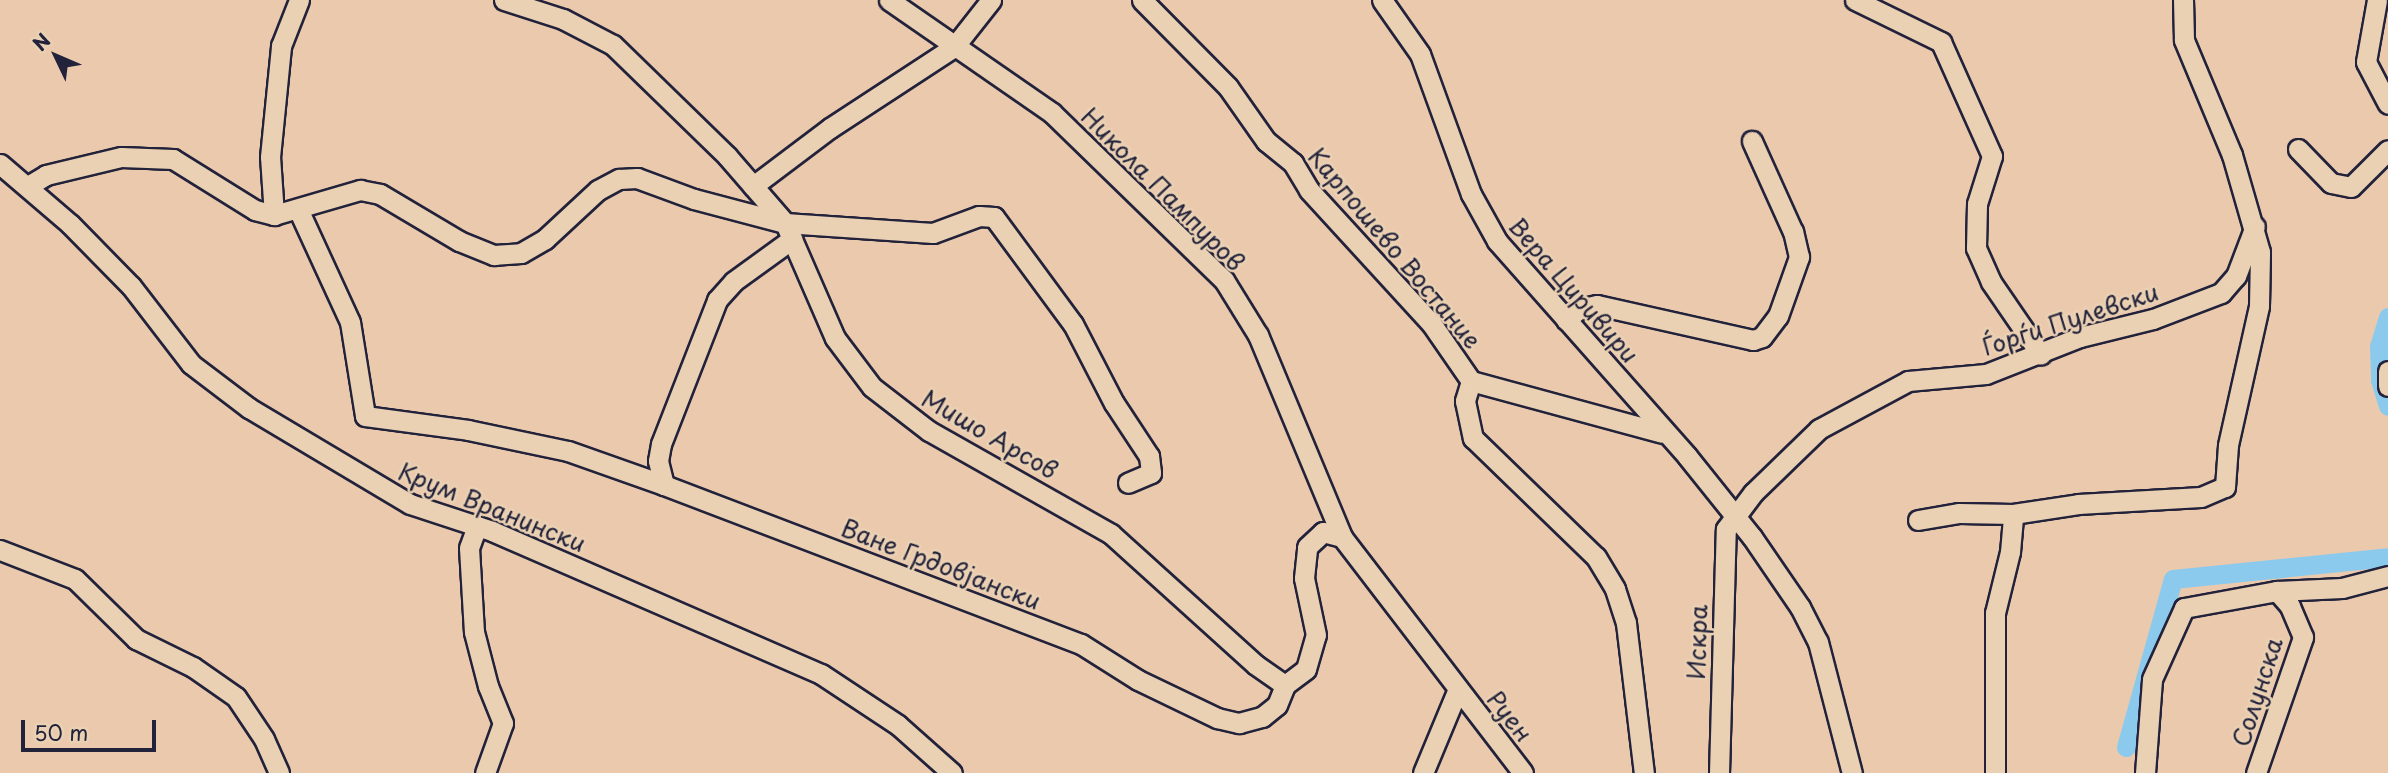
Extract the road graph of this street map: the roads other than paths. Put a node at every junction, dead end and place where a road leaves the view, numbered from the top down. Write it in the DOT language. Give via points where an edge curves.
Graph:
graph roads {
  1 [pos="299,0"];
  2 [pos="503,0"];
  3 [pos="889,0"];
  4 [pos="991,0"];
  5 [pos="1142,0"];
  6 [pos="1382,0"];
  7 [pos="1855,0"];
  8 [pos="2183,0"];
  9 [pos="2377,0"];
  10 [pos="954,47"];
  11 [pos="2388,104"];
  12 [pos="1752,141"];
  13 [pos="2298,149"];
  14 [pos="2388,150"];
  15 [pos="0,164"];
  16 [pos="28,186"];
  17 [pos="753,186"];
  18 [pos="298,209"];
  19 [pos="274,215"];
  20 [pos="2255,226"];
  21 [pos="788,231"];
  22 [pos="1566,320"];
  23 [pos="2041,355"];
  24 [pos="2388,371"];
  25 [pos="1471,382"];
  26 [pos="2388,386"];
  27 [pos="1666,434"];
  28 [pos="1128,483"];
  29 [pos="664,485"];
  30 [pos="1734,513"];
  31 [pos="2013,514"];
  32 [pos="1918,520"];
  33 [pos="477,526"];
  34 [pos="1342,537"];
  35 [pos="0,550"];
  36 [pos="2388,576"];
  37 [pos="2277,591"];
  38 [pos="1285,685"];
  39 [pos="1458,689"];
  40 [pos="279,773"];
  41 [pos="485,773"];
  42 [pos="952,773"];
  43 [pos="1423,773"];
  44 [pos="1523,773"];
  45 [pos="1644,773"];
  46 [pos="1719,773"];
  47 [pos="1852,773"];
  48 [pos="1995,773"];
  49 [pos="2145,773"];
  50 [pos="2256,773"];
  1 -- 19 [label="street" via="281,46 271,157"];
  2 -- 17 [label="street, Мишо Арсов" via="564,19 612,45"];
  3 -- 10 [label="street, Никола Пампуров"];
  4 -- 10 [label="street"];
  5 -- 25 [label="street, Карпошево Востание" via="1228,86 1266,141 1293,163 1309,190 1432,323"];
  6 -- 22 [label="street, Вера Циривири" via="1420,54 1481,217 1511,260"];
  7 -- 23 [label="street" via="1941,42 1992,156 1977,204 1976,248 1991,282"];
  8 -- 20 [label="street" via="2184,40 2232,155"];
  9 -- 11 [label="street" via="2366,62"];
  10 -- 17 [label="street" via="830,128"];
  10 -- 34 [label="street, Никола Пампуров" via="1052,114 1224,280 1258,335"];
  12 -- 22 [label="street" via="1793,232 1799,257 1778,317 1762,337 1752,340 1597,305 1578,309"];
  13 -- 14 [label="street" via="2331,183 2351,187"];
  15 -- 16 [label="street, Крум Вранински"];
  16 -- 19 [label="street" via="46,175 121,157 173,159 255,210"];
  16 -- 33 [label="street, Крум Вранински" via="131,286 173,343 219,389 388,493"];
  17 -- 21 [label="street, Мишо Арсов"];
  18 -- 19 [label="street"];
  18 -- 21 [label="street" via="360,190 380,194 483,253 508,255 545,239 598,190 619,179 637,178"];
  18 -- 29 [label="street, Ване Грдовјански" via="350,322 365,416 468,430 568,451"];
  20 -- 23 [label="street, Ѓорѓи Пулевски" via="2236,276 2221,293 2153,319 2080,337"];
  20 -- 31 [label="street" via="2260,252 2259,306 2228,446 2225,487 2201,497 2077,504"];
  21 -- 28 [label="street" via="933,233 979,216 1002,222 1045,290 1073,324 1114,403 1149,456 1151,473"];
  21 -- 29 [label="street" via="717,300 661,444 658,461"];
  21 -- 38 [label="street, Мишо Арсов" via="835,338 872,387 929,431 1111,534 1256,665"];
  22 -- 27 [label="street, Вера Циривири"];
  23 -- 30 [label="street, Ѓорѓи Пулевски" via="1986,374 1908,381 1880,393 1819,429"];
  24 -- 26 [label="street"];
  25 -- 27 [label="street"];
  25 -- 45 [label="street, Карпошево Востание" via="1465,401 1473,438 1562,521 1595,557 1615,589 1626,623"];
  27 -- 30 [label="street, Вера Циривири"];
  29 -- 38 [label="street, Ване Грдовјански" via="1081,644 1138,680 1217,718 1239,723 1262,717 1277,705"];
  30 -- 46 [label="street, Искра" via="1726,529 1724,557"];
  30 -- 47 [label="street, Вера Циривири" via="1800,607 1818,642"];
  31 -- 32 [label="street" via="1959,513"];
  31 -- 48 [label="street" via="2010,552 1995,612"];
  33 -- 41 [label="street" via="468,548 474,632 503,723"];
  33 -- 42 [label="street, Крум Вранински" via="821,674 898,725"];
  34 -- 38 [label="street, Ване Грдовјански" via="1323,532 1307,547 1304,578 1314,615 1313,652 1306,668"];
  34 -- 39 [label="street, Никола Пампуров"];
  35 -- 40 [label="street" via="75,579 136,639 193,667 236,697 264,738"];
  36 -- 37 [label="street" via="2342,588"];
  37 -- 49 [label="street" via="2184,608 2152,679"];
  37 -- 50 [label="street, Солунска" via="2290,606 2303,637"];
  39 -- 43 [label="street"];
  39 -- 44 [label="street, Руен"];
}
